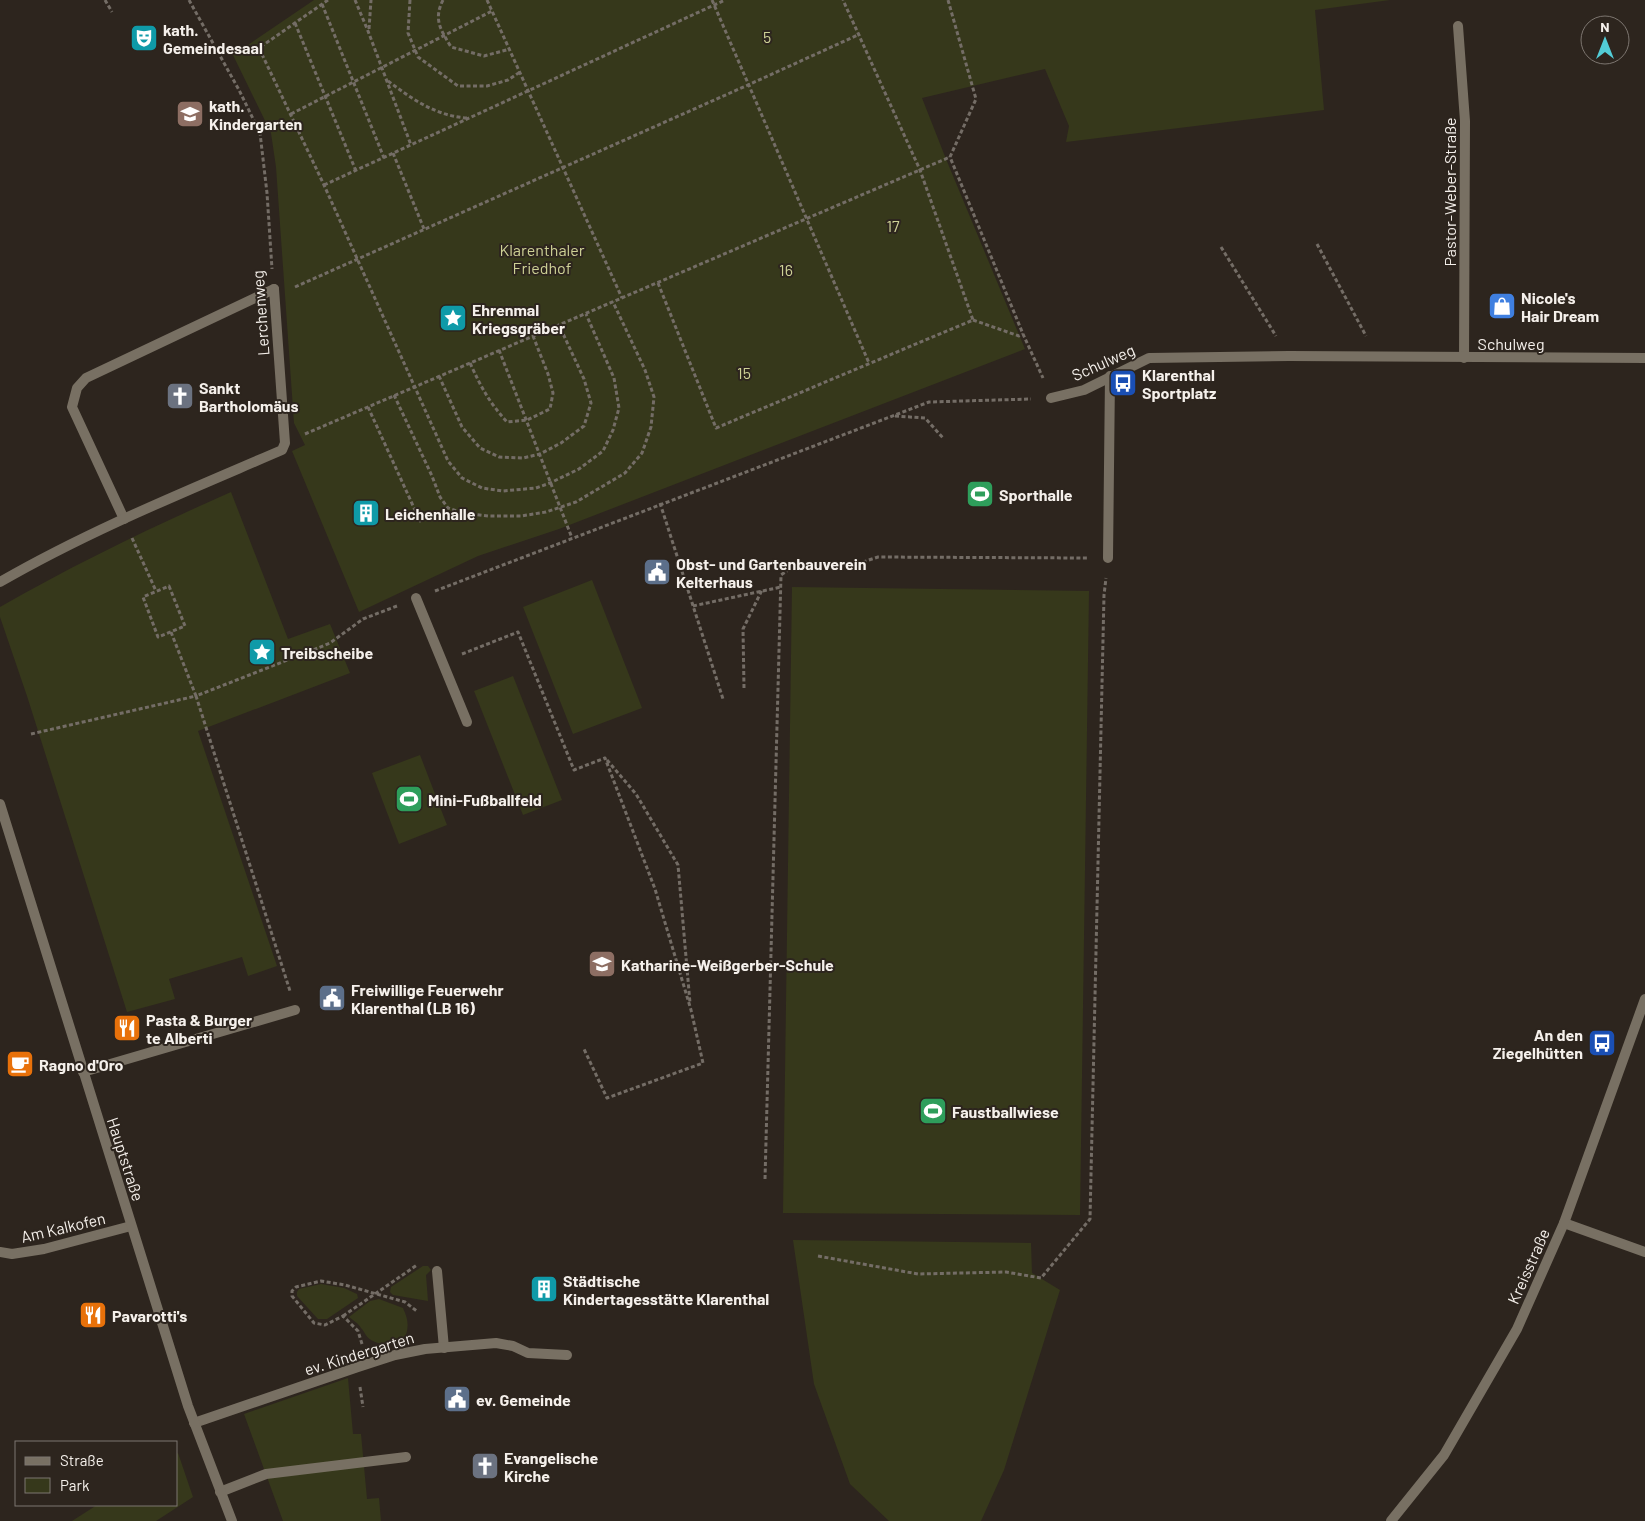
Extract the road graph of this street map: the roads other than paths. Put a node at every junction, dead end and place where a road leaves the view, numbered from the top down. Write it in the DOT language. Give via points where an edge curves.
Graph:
graph roads {
  1 [pos="1458,26"];
  2 [pos="1464,358"];
  3 [pos="1645,358"];
  4 [pos="1110,376"];
  5 [pos="1051,398"];
  6 [pos="124,519"];
  7 [pos="1108,558"];
  8 [pos="0,582"];
  9 [pos="416,598"];
  10 [pos="467,722"];
  11 [pos="0,804"];
  12 [pos="1645,999"];
  13 [pos="296,1010"];
  14 [pos="83,1072"];
  15 [pos="1564,1223"];
  16 [pos="131,1226"];
  17 [pos="0,1252"];
  18 [pos="1645,1252"];
  19 [pos="437,1271"];
  20 [pos="444,1348"];
  21 [pos="567,1356"];
  22 [pos="194,1423"];
  23 [pos="406,1458"];
  24 [pos="220,1492"];
  25 [pos="232,1521"];
  26 [pos="1390,1521"];
  1 -- 2 [label="street, Pastor-Weber-Straße" via="1465,122"];
  2 -- 3 [label="street, Schulweg"];
  2 -- 4 [label="street, Schulweg" via="1149,358"];
  4 -- 5 [label="street, Schulweg" via="1084,390"];
  4 -- 7 [label="street"];
  6 -- 6 [label="street, Lerchenweg" via="72,407 77,388 86,378 274,292 285,443 282,450"];
  6 -- 8 [label="street"];
  9 -- 10 [label="street"];
  11 -- 14 [label="street, Hauptstraße"];
  12 -- 15 [label="street, Kreisstraße"];
  13 -- 14 [label="street"];
  14 -- 16 [label="street, Hauptstraße"];
  15 -- 18 [label="street"];
  15 -- 26 [label="street, Kreisstraße" via="1517,1329 1444,1455"];
  16 -- 17 [label="street, Am Kalkofen" via="44,1249 12,1254"];
  16 -- 22 [label="street, Hauptstraße"];
  19 -- 20 [label="street"];
  20 -- 21 [label="street, ev. Kindergarten" via="496,1343 514,1346 528,1353"];
  20 -- 22 [label="street, ev. Kindergarten" via="425,1349 368,1364"];
  22 -- 24 [label="street, Hauptstraße"];
  23 -- 24 [label="street" via="266,1474"];
  24 -- 25 [label="street, Hauptstraße"];
}
